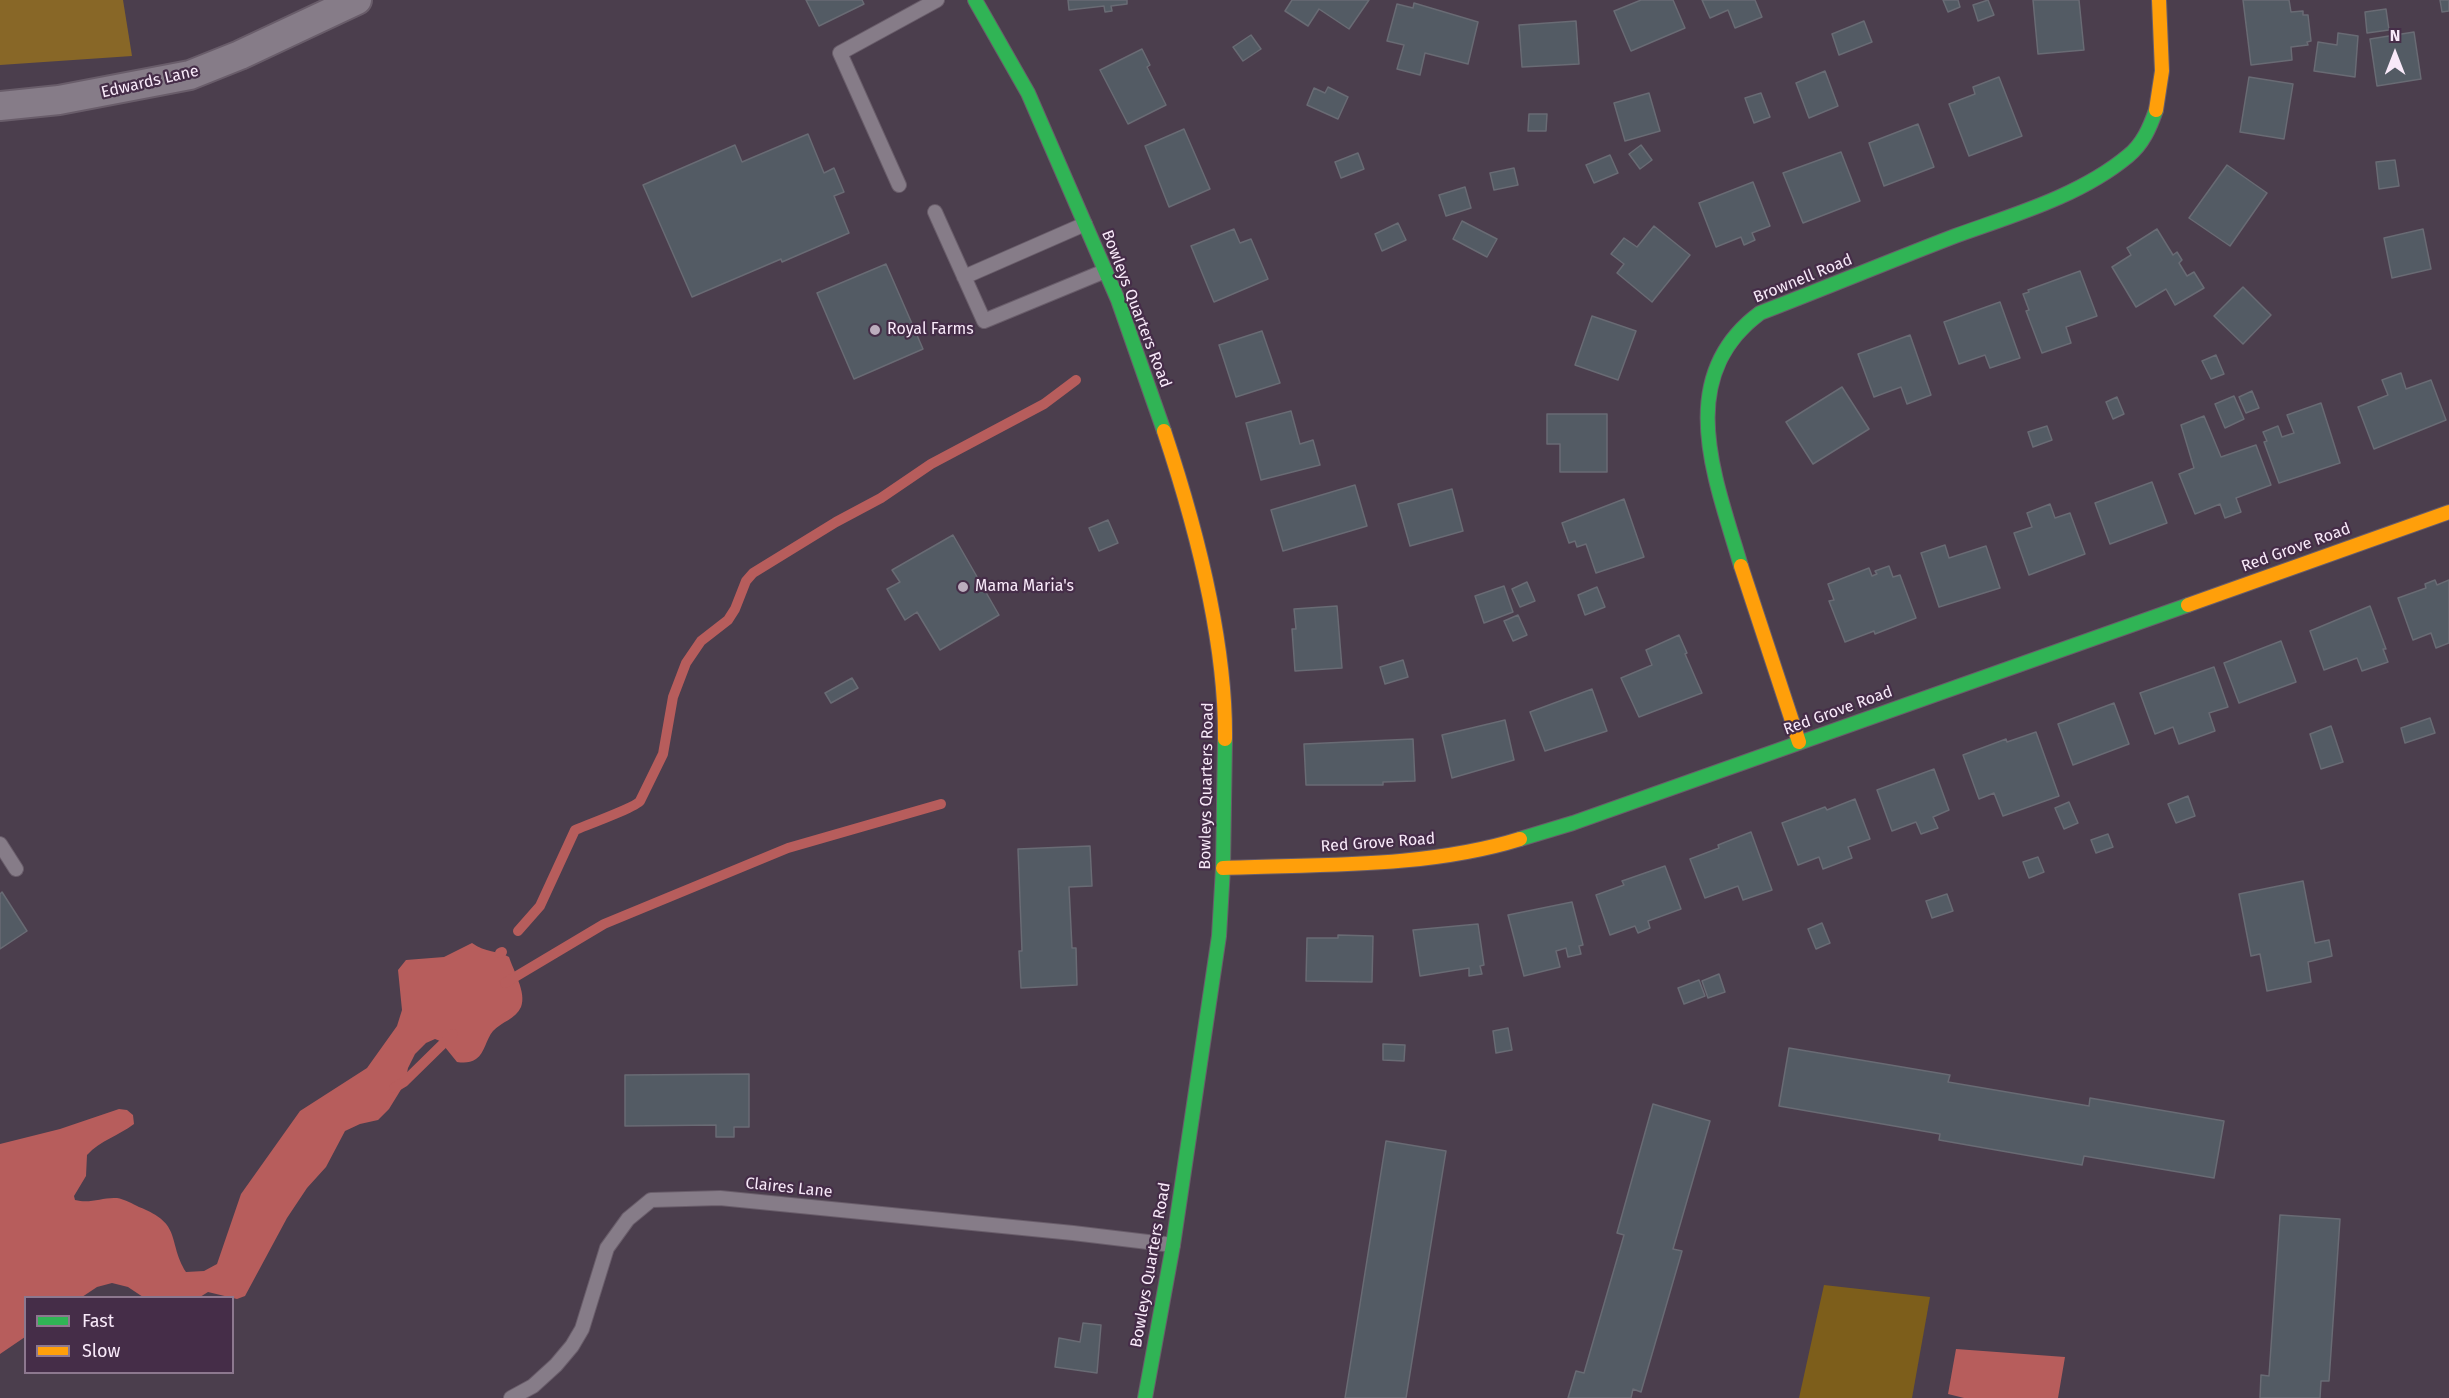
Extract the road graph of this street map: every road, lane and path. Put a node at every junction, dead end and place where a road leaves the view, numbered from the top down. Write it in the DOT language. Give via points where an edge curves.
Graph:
graph roads {
  1 [pos="357,0"];
  2 [pos="937,0"];
  3 [pos="975,0"];
  4 [pos="2159,0"];
  5 [pos="0,106"];
  6 [pos="899,185"];
  7 [pos="935,212"];
  8 [pos="1085,224"];
  9 [pos="1105,271"];
  10 [pos="964,277"];
  11 [pos="2449,512"];
  12 [pos="1799,742"];
  13 [pos="0,844"];
  14 [pos="1223,868"];
  15 [pos="16,869"];
  16 [pos="1173,1245"];
  17 [pos="511,1398"];
  18 [pos="1145,1398"];
  1 -- 5 [label="street, Edwards Lane" via="190,75 58,100"];
  2 -- 6 [label="lane" via="840,53"];
  3 -- 8 [label="street, Bowleys Quarters Road" via="1028,93"];
  4 -- 12 [label="street, Brownell Road" via="2162,65 2158,94 2143,140 2129,156 2058,196 1760,314 1734,335 1718,363 1708,414 1721,498 1753,609"];
  7 -- 10 [label="lane"];
  8 -- 9 [label="street, Bowleys Quarters Road"];
  8 -- 10 [label="lane"];
  9 -- 10 [label="lane" via="984,321"];
  9 -- 14 [label="street, Bowleys Quarters Road" via="1172,454 1204,572 1226,699"];
  11 -- 12 [label="street, Red Grove Road"];
  12 -- 14 [label="street, Red Grove Road" via="1573,823 1485,850 1397,860"];
  13 -- 15 [label="lane"];
  14 -- 16 [label="street, Bowleys Quarters Road" via="1219,936"];
  16 -- 17 [label="lane, Claires Lane" via="720,1198 651,1200 628,1219 607,1248 582,1329 572,1346 533,1386"];
  16 -- 18 [label="street, Bowleys Quarters Road"];
}
